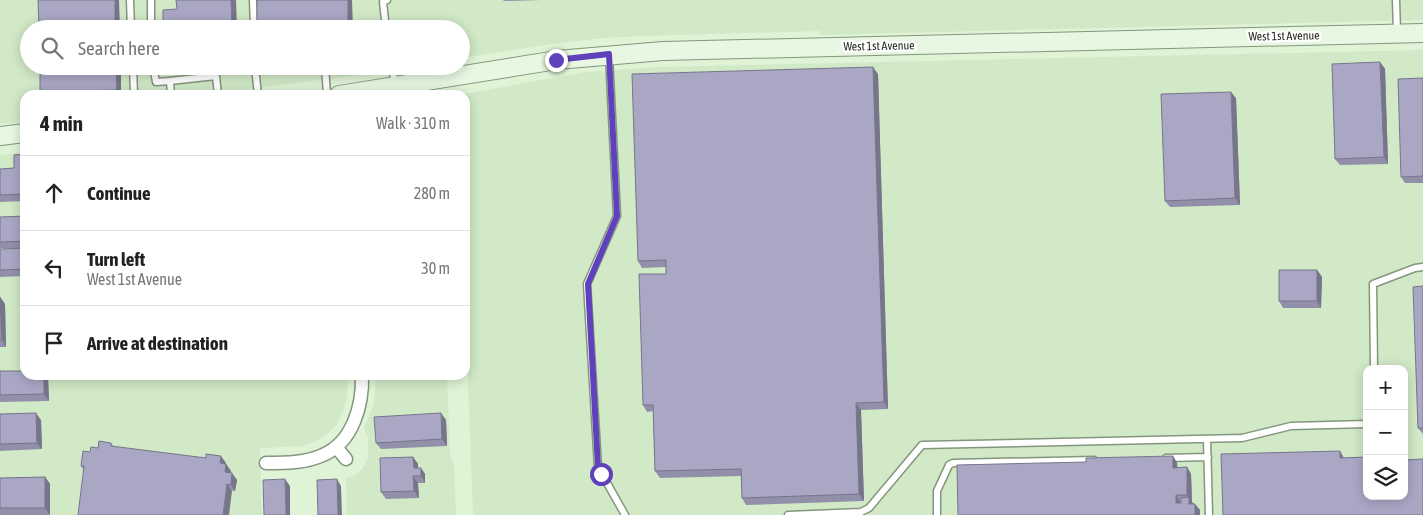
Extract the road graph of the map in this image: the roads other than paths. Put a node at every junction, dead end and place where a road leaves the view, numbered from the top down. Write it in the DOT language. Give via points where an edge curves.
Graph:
graph roads {
  1 [pos="130,0"];
  2 [pos="151,0"];
  3 [pos="253,0"];
  4 [pos="387,0"];
  5 [pos="1396,0"];
  6 [pos="131,20"];
  7 [pos="151,20"];
  8 [pos="254,20"];
  9 [pos="385,20"];
  10 [pos="1397,33"];
  11 [pos="1423,33"];
  12 [pos="609,54"];
  13 [pos="470,74"];
  14 [pos="133,75"];
  15 [pos="155,75"];
  16 [pos="256,75"];
  17 [pos="326,75"];
  18 [pos="394,75"];
  19 [pos="464,75"];
  20 [pos="170,81"];
  21 [pos="396,86"];
  22 [pos="134,90"];
  23 [pos="171,90"];
  24 [pos="217,90"];
  25 [pos="257,90"];
  26 [pos="327,90"];
  27 [pos="372,90"];
  28 [pos="20,134"];
  29 [pos="0,136"];
  30 [pos="1423,268"];
  31 [pos="1374,365"];
  32 [pos="362,380"];
  33 [pos="1363,424"];
  34 [pos="1207,439"];
  35 [pos="336,447"];
  36 [pos="1208,457"];
  37 [pos="1159,458"];
  38 [pos="346,459"];
  39 [pos="1100,460"];
  40 [pos="266,463"];
  41 [pos="625,515"];
  42 [pos="788,515"];
  43 [pos="937,515"];
  44 [pos="1209,515"];
  1 -- 6 [label="lane"];
  2 -- 7 [label="lane"];
  3 -- 8 [label="lane"];
  4 -- 9 [label="lane" via="383,2"];
  5 -- 10 [label="lane"];
  10 -- 11 [label="street, West 1st Avenue"];
  10 -- 12 [label="street, West 1st Avenue"];
  12 -- 13 [label="street, West 1st Avenue"];
  12 -- 41 [label="lane" via="617,216 588,284 598,467"];
  14 -- 22 [label="lane"];
  15 -- 20 [label="lane" via="156,82"];
  16 -- 25 [label="lane"];
  17 -- 26 [label="lane"];
  18 -- 21 [label="lane"];
  19 -- 21 [label="street, West 1st Avenue"];
  20 -- 23 [label="lane"];
  20 -- 24 [label="lane" via="216,76"];
  21 -- 27 [label="street, West 1st Avenue"];
  28 -- 29 [label="street"];
  30 -- 31 [label="lane" via="1372,284"];
  32 -- 35 [label="street" via="358,411 347,434"];
  33 -- 34 [label="lane" via="1291,426 1242,438"];
  34 -- 36 [label="lane"];
  34 -- 42 [label="lane" via="922,445 869,508 861,512"];
  35 -- 38 [label="street"];
  35 -- 40 [label="street" via="306,460"];
  36 -- 37 [label="lane"];
  36 -- 44 [label="lane"];
  39 -- 43 [label="lane" via="953,463 937,491"];
}
